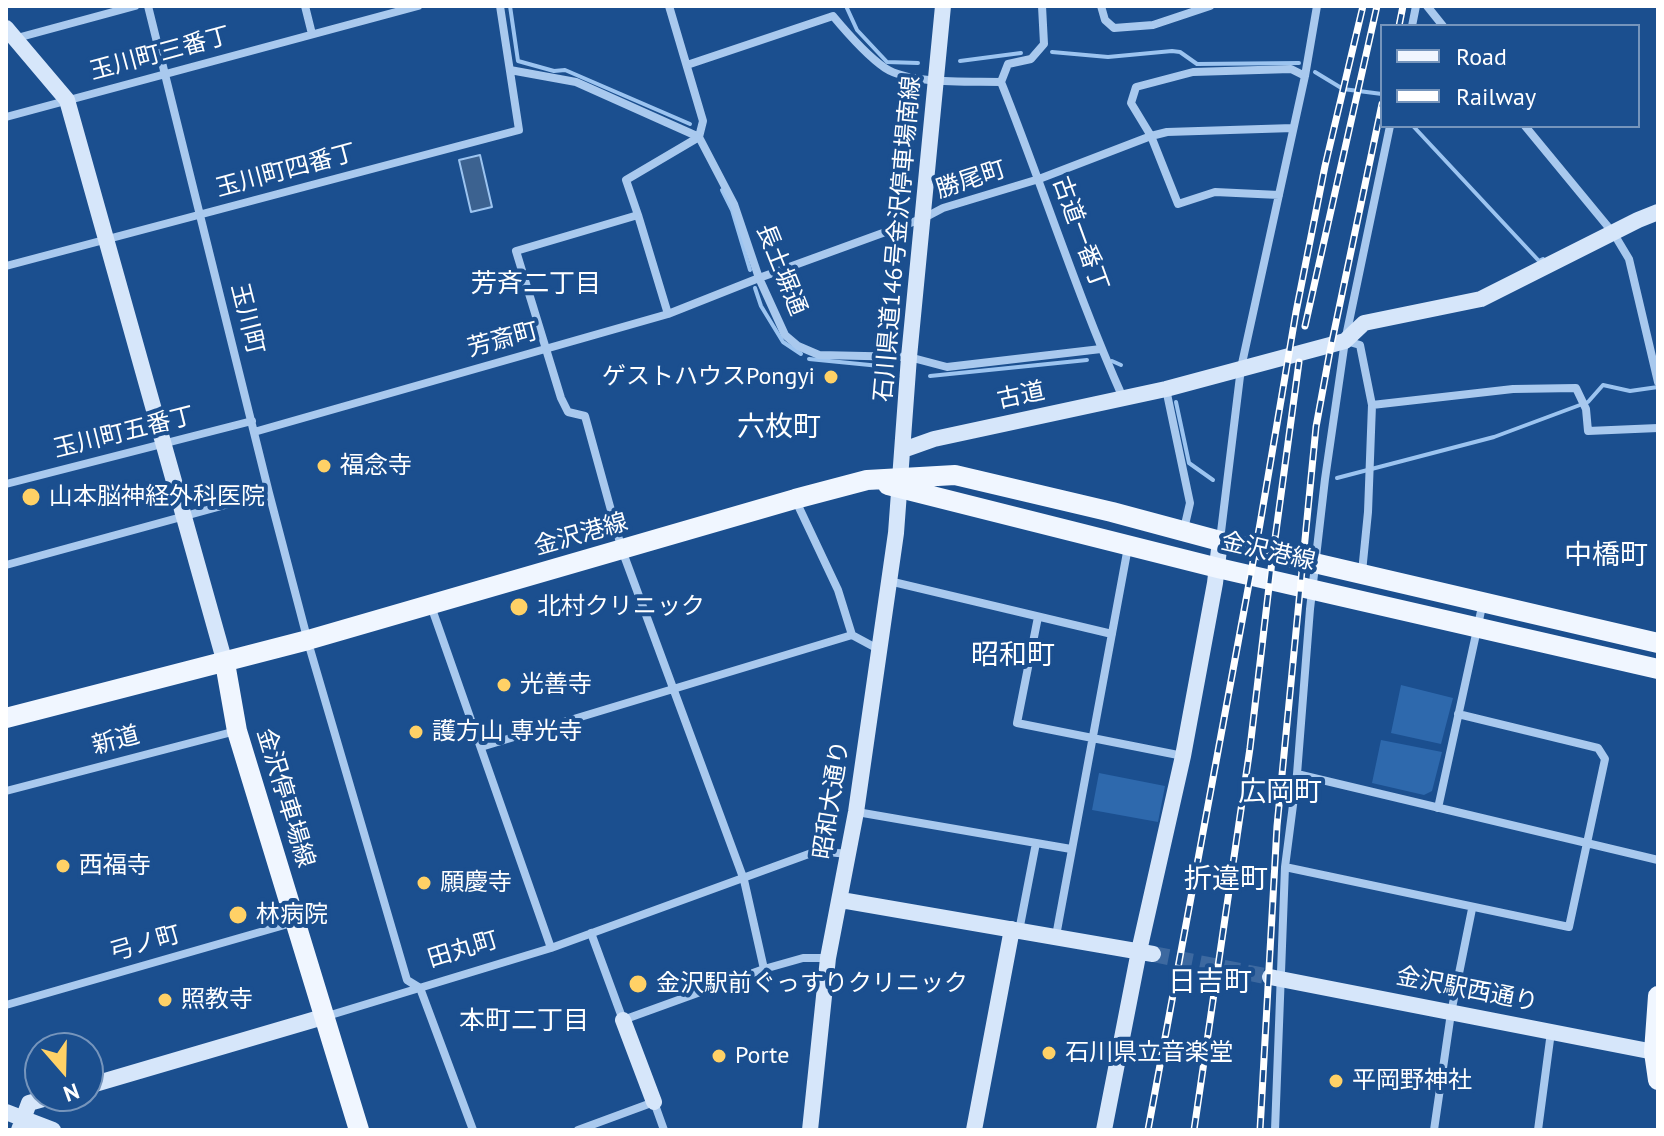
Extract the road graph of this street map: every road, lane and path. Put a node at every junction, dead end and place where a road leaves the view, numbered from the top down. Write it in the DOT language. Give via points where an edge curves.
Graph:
graph roads {
  1 [pos="135,6"];
  2 [pos="148,6"];
  3 [pos="305,6"];
  4 [pos="418,6"];
  5 [pos="500,6"];
  6 [pos="669,6"];
  7 [pos="943,6"];
  8 [pos="1042,6"];
  9 [pos="1101,6"];
  10 [pos="1210,6"];
  11 [pos="1427,6"];
  12 [pos="1319,7"];
  13 [pos="1191,9"];
  14 [pos="1441,24"];
  15 [pos="10,34"];
  16 [pos="312,34"];
  17 [pos="687,65"];
  18 [pos="510,70"];
  19 [pos="165,73"];
  20 [pos="1305,76"];
  21 [pos="937,79"];
  22 [pos="1001,82"];
  23 [pos="67,100"];
  24 [pos="6,117"];
  25 [pos="1293,128"];
  26 [pos="1390,128"];
  27 [pos="1527,128"];
  28 [pos="1151,136"];
  29 [pos="699,137"];
  30 [pos="1039,179"];
  31 [pos="1279,195"];
  32 [pos="1658,212"];
  33 [pos="201,215"];
  34 [pos="638,215"];
  35 [pos="924,218"];
  36 [pos="1614,234"];
  37 [pos="107,239"];
  38 [pos="6,266"];
  39 [pos="759,278"];
  40 [pos="668,314"];
  41 [pos="1345,341"];
  42 [pos="545,349"];
  43 [pos="1101,349"];
  44 [pos="909,357"];
  45 [pos="1241,368"];
  46 [pos="1657,380"];
  47 [pos="1158,391"];
  48 [pos="1123,399"];
  49 [pos="1372,405"];
  50 [pos="252,421"];
  51 [pos="1658,428"];
  52 [pos="254,432"];
  53 [pos="164,443"];
  54 [pos="903,450"];
  55 [pos="900,482"];
  56 [pos="6,484"];
  57 [pos="269,493"];
  58 [pos="795,499"];
  59 [pos="184,515"];
  60 [pos="1183,532"];
  61 [pos="1220,541"];
  62 [pos="1128,545"];
  63 [pos="622,550"];
  64 [pos="1317,563"];
  65 [pos="6,565"];
  66 [pos="1218,568"];
  67 [pos="1362,573"];
  68 [pos="889,581"];
  69 [pos="1314,589"];
  70 [pos="1483,601"];
  71 [pos="431,605"];
  72 [pos="1038,617"];
  73 [pos="1477,627"];
  74 [pos="1112,634"];
  75 [pos="852,635"];
  76 [pos="308,640"];
  77 [pos="1658,643"];
  78 [pos="878,649"];
  79 [pos="225,663"];
  80 [pos="1658,669"];
  81 [pos="674,689"];
  82 [pos="1458,714"];
  83 [pos="6,718"];
  84 [pos="237,731"];
  85 [pos="1093,736"];
  86 [pos="481,747"];
  87 [pos="1183,756"];
  88 [pos="1297,774"];
  89 [pos="6,791"];
  90 [pos="1438,808"];
  91 [pos="856,812"];
  92 [pos="1036,843"];
  93 [pos="1588,843"];
  94 [pos="1071,849"];
  95 [pos="848,854"];
  96 [pos="1658,860"];
  97 [pos="1285,867"];
  98 [pos="744,880"];
  99 [pos="841,900"];
  100 [pos="1472,909"];
  101 [pos="296,922"];
  102 [pos="1015,930"];
  103 [pos="591,933"];
  104 [pos="1056,936"];
  105 [pos="551,948"];
  106 [pos="1146,952"];
  107 [pos="828,958"];
  108 [pos="764,969"];
  109 [pos="1275,978"];
  110 [pos="420,988"];
  111 [pos="1658,996"];
  112 [pos="6,1005"];
  113 [pos="1451,1013"];
  114 [pos="323,1017"];
  115 [pos="623,1020"];
  116 [pos="1551,1031"];
  117 [pos="1656,1053"];
  118 [pos="1658,1080"];
  119 [pos="104,1081"];
  120 [pos="654,1102"];
  121 [pos="6,1112"];
  122 [pos="21,1124"];
  123 [pos="53,1130"];
  124 [pos="359,1130"];
  125 [pos="473,1130"];
  126 [pos="578,1130"];
  127 [pos="664,1130"];
  128 [pos="810,1130"];
  129 [pos="974,1130"];
  130 [pos="1104,1130"];
  131 [pos="1275,1130"];
  132 [pos="1434,1130"];
  133 [pos="1538,1130"];
  1 -- 15 [label="street"];
  2 -- 19 [label="street, 玉川町"];
  3 -- 16 [label="street"];
  4 -- 16 [label="street, 玉川町三番丁"];
  5 -- 18 [label="street"];
  6 -- 17 [label="street, 長土塀通"];
  7 -- 21 [label="street, 石川県道146号金沢停車場南線"];
  8 -- 22 [label="street" via="1044,44 1031,59 1008,64"];
  9 -- 13 [label="street" via="1114,28 1153,25"];
  10 -- 13 [label="street"];
  11 -- 14 [label="street"];
  12 -- 20 [label="street"];
  15 -- 23 [label="street"];
  16 -- 19 [label="street, 玉川町三番丁"];
  17 -- 21 [label="street" via="833,16 887,70"];
  17 -- 29 [label="street, 長土塀通" via="703,121"];
  18 -- 29 [label="street" via="576,82"];
  18 -- 33 [label="street, 玉川町四番丁" via="519,130"];
  19 -- 23 [label="street, 玉川町三番丁"];
  19 -- 33 [label="street, 玉川町"];
  20 -- 25 [label="street"];
  20 -- 28 [label="street" via="1291,69 1193,72 1136,87 1131,103"];
  21 -- 22 [label="street"];
  21 -- 35 [label="street, 石川県道146号金沢停車場南線"];
  22 -- 30 [label="street, 古道一番丁"];
  23 -- 24 [label="street, 玉川町三番丁"];
  23 -- 37 [label="street"];
  25 -- 28 [label="street, 勝尾町"];
  25 -- 31 [label="street"];
  26 -- 41 [label="street"];
  27 -- 36 [label="street"];
  28 -- 30 [label="street, 勝尾町"];
  28 -- 31 [label="street" via="1178,204 1215,192"];
  29 -- 34 [label="street" via="626,180"];
  29 -- 39 [label="street, 長土塀通" via="734,204"];
  30 -- 35 [label="street, 勝尾町"];
  30 -- 43 [label="street, 古道一番丁"];
  31 -- 45 [label="street"];
  32 -- 36 [label="street, 古道"];
  33 -- 37 [label="street, 玉川町四番丁"];
  33 -- 50 [label="street, 玉川町"];
  34 -- 40 [label="street"];
  34 -- 42 [label="street" via="516,251"];
  35 -- 39 [label="street, 勝尾町"];
  35 -- 44 [label="street, 石川県道146号金沢停車場南線"];
  36 -- 41 [label="street, 古道" via="1481,299 1364,323"];
  36 -- 46 [label="street" via="1629,259"];
  37 -- 38 [label="street, 玉川町四番丁"];
  37 -- 53 [label="street"];
  39 -- 40 [label="street, 芳斎町"];
  39 -- 44 [label="street, 長土塀通" via="785,335 798,346 819,355"];
  40 -- 42 [label="street, 芳斎町"];
  41 -- 45 [label="street, 古道"];
  41 -- 49 [label="street" via="1360,345"];
  41 -- 64 [label="street"];
  42 -- 52 [label="street, 芳斎町"];
  42 -- 63 [label="street" via="568,412 585,416"];
  43 -- 44 [label="street, 長土塀通" via="947,367"];
  43 -- 48 [label="street, 古道一番丁"];
  44 -- 54 [label="street, 石川県道146号金沢停車場南線"];
  45 -- 47 [label="street, 古道"];
  45 -- 61 [label="street"];
  47 -- 48 [label="street, 古道"];
  47 -- 60 [label="street" via="1169,408 1190,503"];
  48 -- 54 [label="street, 古道"];
  49 -- 51 [label="street" via="1513,389 1576,388 1588,431"];
  49 -- 67 [label="street"];
  50 -- 52 [label="street, 玉川町"];
  50 -- 53 [label="street, 玉川町五番丁"];
  52 -- 57 [label="street, 玉川町"];
  53 -- 56 [label="street, 玉川町五番丁"];
  53 -- 59 [label="street"];
  54 -- 55 [label="street, 石川県道146号金沢停車場南線"];
  55 -- 58 [label="main road, 金沢港線" via="867,480"];
  55 -- 60 [label="main road, 金沢港線" via="955,475"];
  55 -- 62 [label="main road, 金沢港線"];
  55 -- 68 [label="street, 昭和大通り"];
  57 -- 59 [label="street"];
  57 -- 76 [label="street, 玉川町"];
  58 -- 63 [label="main road, 金沢港線"];
  58 -- 75 [label="street" via="838,590"];
  59 -- 65 [label="street"];
  59 -- 79 [label="street"];
  60 -- 61 [label="main road, 金沢港線"];
  61 -- 64 [label="main road, 金沢港線"];
  61 -- 66 [label="street"];
  62 -- 66 [label="main road, 金沢港線"];
  62 -- 74 [label="street"];
  63 -- 71 [label="main road, 金沢港線"];
  63 -- 81 [label="street"];
  64 -- 67 [label="main road, 金沢港線"];
  64 -- 69 [label="street"];
  66 -- 69 [label="main road, 金沢港線"];
  66 -- 87 [label="street"];
  67 -- 70 [label="main road, 金沢港線"];
  68 -- 72 [label="street"];
  68 -- 78 [label="street, 昭和大通り"];
  69 -- 73 [label="main road, 金沢港線"];
  69 -- 88 [label="street"];
  70 -- 73 [label="street"];
  70 -- 77 [label="main road, 金沢港線"];
  71 -- 76 [label="main road, 金沢港線"];
  71 -- 86 [label="street"];
  72 -- 74 [label="street"];
  72 -- 85 [label="street" via="1017,723"];
  73 -- 80 [label="main road, 金沢港線"];
  73 -- 82 [label="street"];
  74 -- 85 [label="street"];
  75 -- 78 [label="street"];
  75 -- 81 [label="street"];
  76 -- 79 [label="main road, 金沢港線"];
  76 -- 110 [label="street, 玉川町" via="407,980"];
  78 -- 91 [label="street, 昭和大通り"];
  79 -- 83 [label="main road, 金沢港線"];
  79 -- 84 [label="main road, 金沢停車場線"];
  81 -- 86 [label="street"];
  81 -- 98 [label="street"];
  82 -- 90 [label="street"];
  82 -- 93 [label="street" via="1598,748 1605,759"];
  84 -- 89 [label="street, 新道"];
  84 -- 101 [label="main road, 金沢停車場線"];
  85 -- 87 [label="street"];
  85 -- 94 [label="street"];
  86 -- 105 [label="street"];
  87 -- 106 [label="street"];
  88 -- 90 [label="street"];
  88 -- 97 [label="street"];
  90 -- 93 [label="street"];
  91 -- 92 [label="street"];
  91 -- 95 [label="street, 昭和大通り"];
  92 -- 94 [label="street"];
  92 -- 102 [label="street"];
  93 -- 96 [label="street"];
  93 -- 100 [label="street" via="1569,927"];
  94 -- 104 [label="street"];
  95 -- 98 [label="street, 田丸町" via="817,851"];
  95 -- 99 [label="street, 昭和大通り"];
  97 -- 100 [label="street"];
  97 -- 109 [label="street"];
  98 -- 103 [label="street, 田丸町"];
  98 -- 108 [label="street"];
  99 -- 102 [label="street"];
  99 -- 107 [label="street, 昭和大通り"];
  100 -- 113 [label="street"];
  101 -- 112 [label="street, 弓ノ町"];
  101 -- 114 [label="main road, 金沢停車場線"];
  102 -- 104 [label="street"];
  102 -- 129 [label="street"];
  103 -- 105 [label="street, 田丸町"];
  103 -- 115 [label="street"];
  104 -- 106 [label="street"];
  105 -- 110 [label="street, 田丸町"];
  106 -- 130 [label="street"];
  107 -- 108 [label="street" via="803,958"];
  107 -- 128 [label="street, 昭和大通り"];
  108 -- 115 [label="street"];
  109 -- 113 [label="street, 金沢駅西通り"];
  109 -- 131 [label="street"];
  110 -- 114 [label="street, 田丸町"];
  110 -- 125 [label="street, 玉川町"];
  111 -- 117 [label="main road"];
  113 -- 116 [label="street, 金沢駅西通り"];
  113 -- 132 [label="street"];
  114 -- 119 [label="street, 田丸町"];
  114 -- 124 [label="main road, 金沢停車場線"];
  115 -- 120 [label="street"];
  116 -- 117 [label="street, 金沢駅西通り"];
  116 -- 133 [label="street"];
  117 -- 118 [label="main road"];
  120 -- 126 [label="street"];
  120 -- 127 [label="street"];
  121 -- 122 [label="street"];
  122 -- 123 [label="street"];
}
